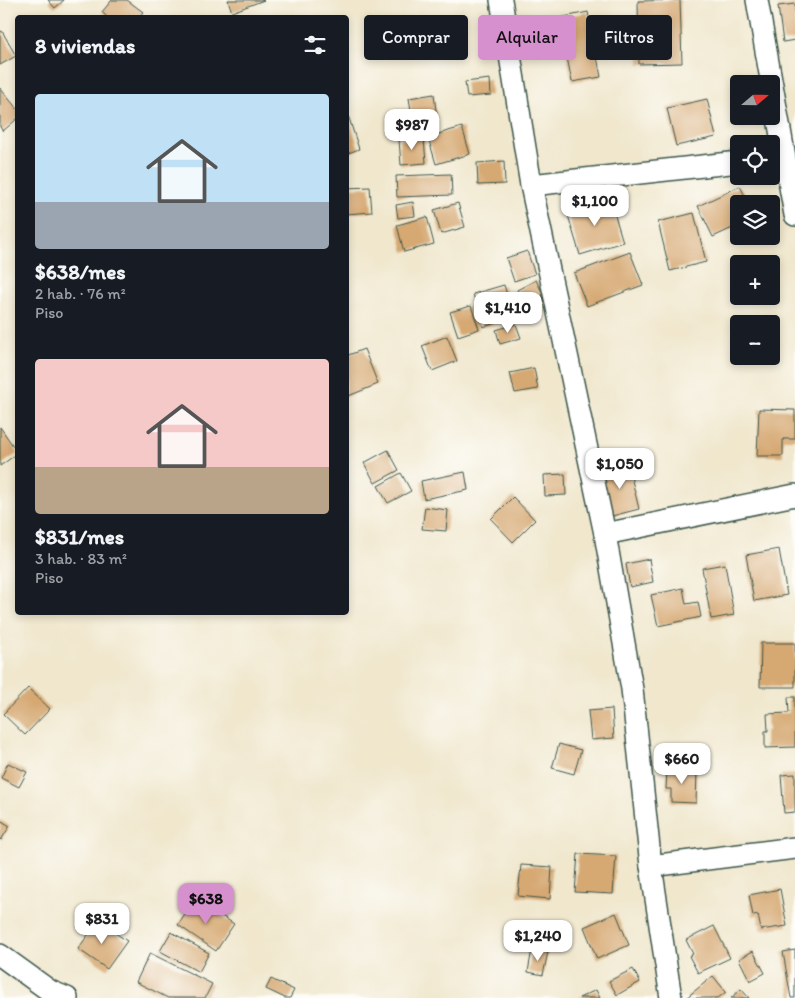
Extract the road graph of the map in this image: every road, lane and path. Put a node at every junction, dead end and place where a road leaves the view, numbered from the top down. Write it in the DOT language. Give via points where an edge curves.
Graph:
graph roads {
  1 [pos="501,0"];
  2 [pos="757,0"];
  3 [pos="784,157"];
  4 [pos="730,163"];
  5 [pos="531,185"];
  6 [pos="795,214"];
  7 [pos="795,495"];
  8 [pos="605,534"];
  9 [pos="795,848"];
  10 [pos="651,866"];
  11 [pos="0,955"];
  12 [pos="67,998"];
  13 [pos="671,998"];
  1 -- 5 [label="street"];
  2 -- 3 [label="street"];
  3 -- 6 [label="street"];
  4 -- 5 [label="street"];
  5 -- 8 [label="street"];
  7 -- 8 [label="street"];
  8 -- 10 [label="street" via="632,689"];
  9 -- 10 [label="street"];
  10 -- 13 [label="street"];
  11 -- 12 [label="street"];
}
